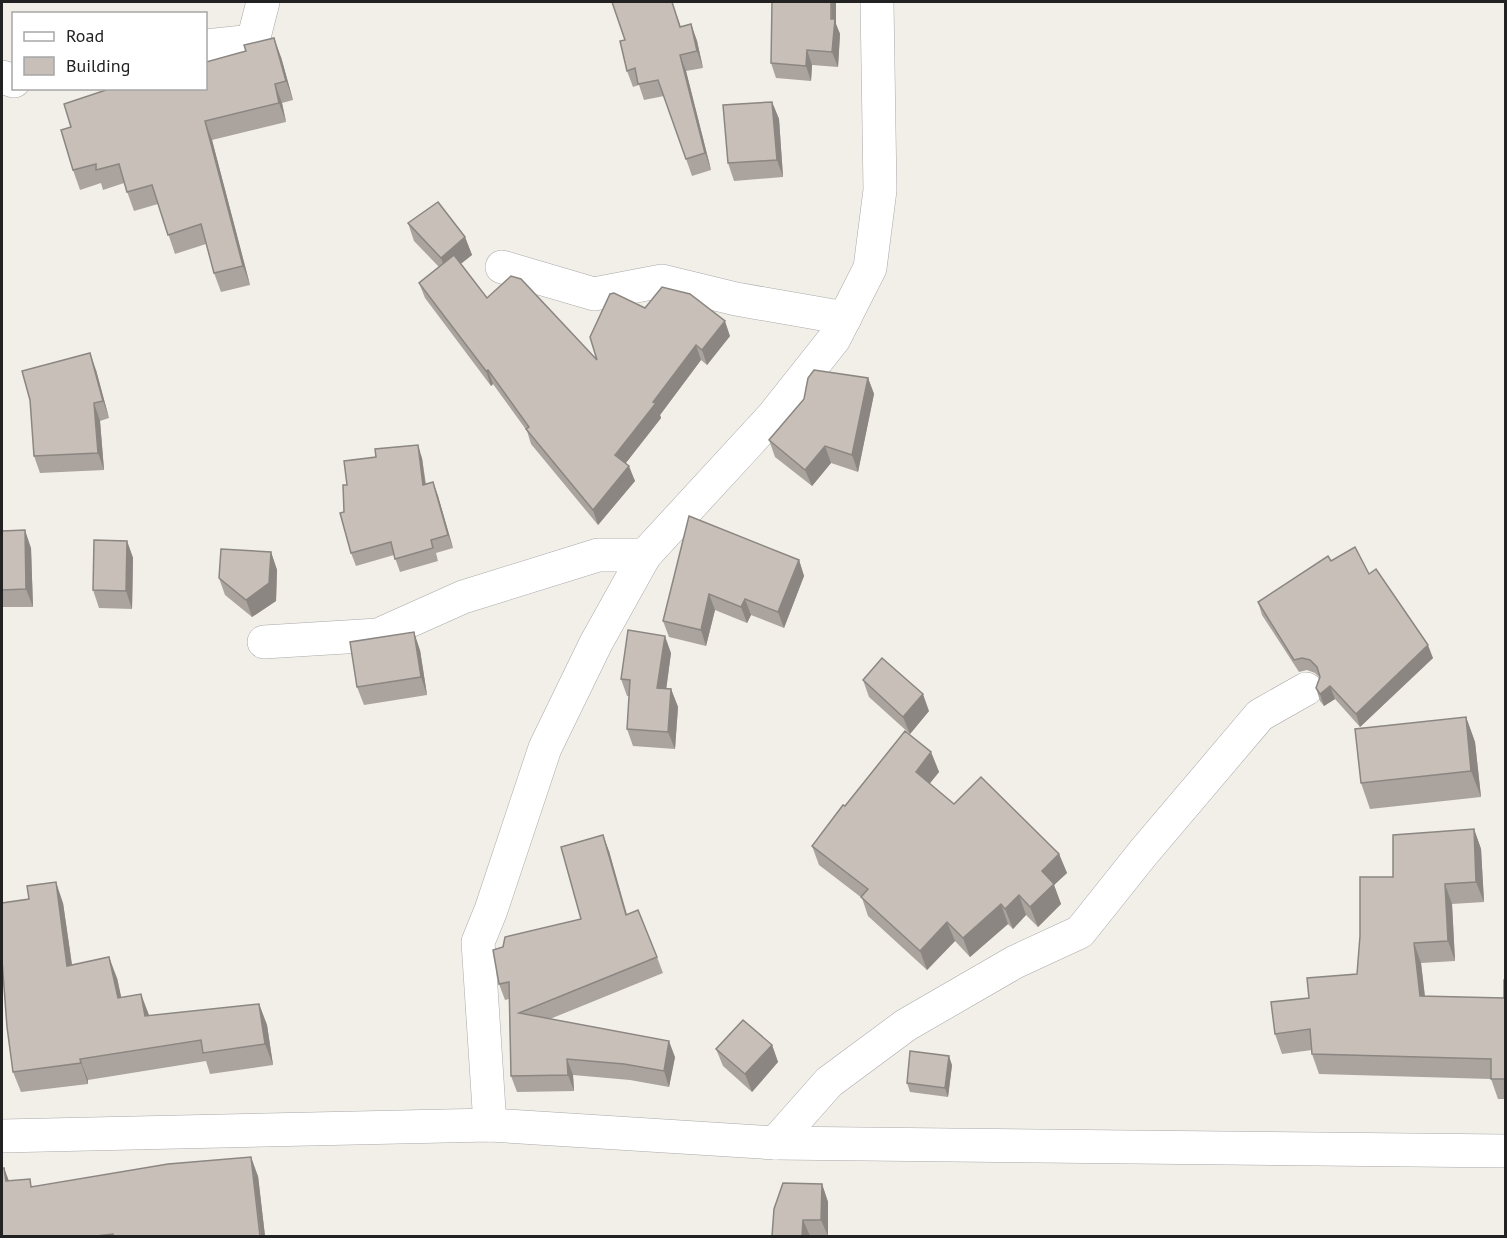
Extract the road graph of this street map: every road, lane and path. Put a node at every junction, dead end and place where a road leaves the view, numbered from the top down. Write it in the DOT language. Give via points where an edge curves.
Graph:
graph roads {
  1 [pos="263,2"];
  2 [pos="877,2"];
  3 [pos="207,46"];
  4 [pos="502,267"];
  5 [pos="844,318"];
  6 [pos="645,555"];
  7 [pos="264,642"];
  8 [pos="1306,689"];
  9 [pos="490,1125"];
  10 [pos="2,1136"];
  11 [pos="775,1143"];
  12 [pos="1506,1151"];
  1 -- 3 [label="street" via="254,41"];
  2 -- 5 [label="street" via="880,190 870,268"];
  4 -- 5 [label="street" via="594,294 662,281"];
  5 -- 6 [label="street" via="834,339 772,416"];
  6 -- 7 [label="street" via="598,555 463,597 378,635"];
  6 -- 9 [label="street" via="544,748 478,942"];
  8 -- 11 [label="street" via="1260,715 1080,932 1015,962 906,1025 829,1082"];
  9 -- 10 [label="street"];
  9 -- 11 [label="street"];
  11 -- 12 [label="street"];
}
